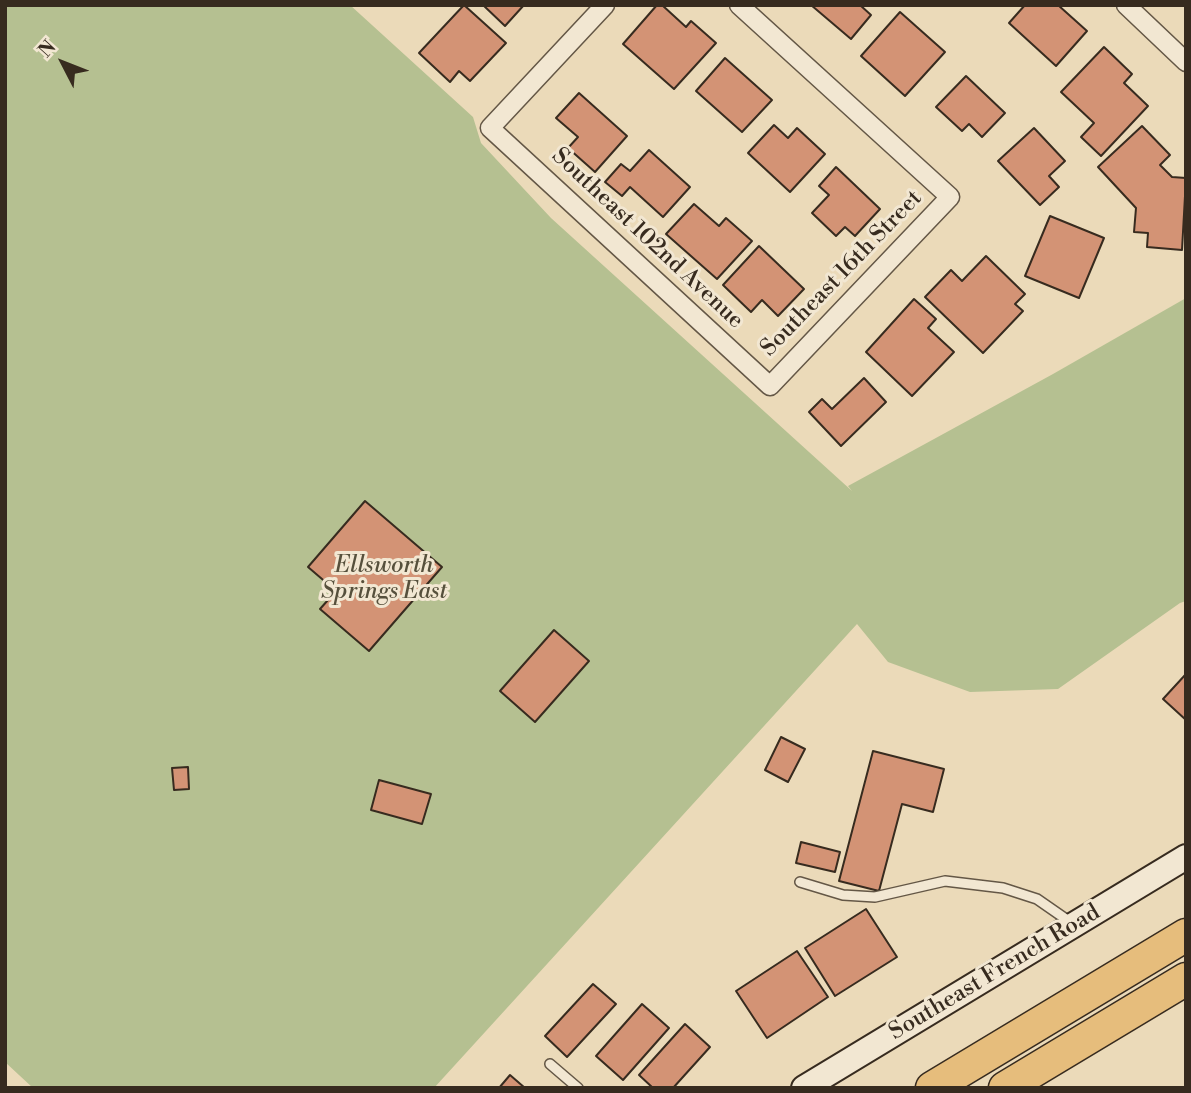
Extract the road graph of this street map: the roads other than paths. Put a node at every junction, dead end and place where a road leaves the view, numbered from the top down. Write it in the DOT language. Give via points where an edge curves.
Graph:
graph roads {
  1 [pos="605,5"];
  2 [pos="739,5"];
  3 [pos="1126,5"];
  4 [pos="1186,62"];
  5 [pos="770,386"];
  6 [pos="1186,857"];
  7 [pos="800,882"];
  8 [pos="1074,925"];
  9 [pos="1186,935"];
  10 [pos="1186,979"];
  11 [pos="551,1064"];
  12 [pos="578,1088"];
  13 [pos="804,1088"];
  14 [pos="932,1088"];
  15 [pos="1005,1088"];
  1 -- 5 [label="street, Southeast 102nd Avenue" via="490,128"];
  2 -- 5 [label="street, Southeast 16th Street" via="950,197"];
  3 -- 4 [label="street"];
  6 -- 8 [label="street, Southeast French Road"];
  7 -- 8 [label="lane" via="843,895 876,897 945,881 1003,888 1037,899"];
  8 -- 13 [label="street, Southeast French Road"];
  9 -- 14 [label="highway"];
  10 -- 15 [label="highway"];
  11 -- 12 [label="lane"];
}
